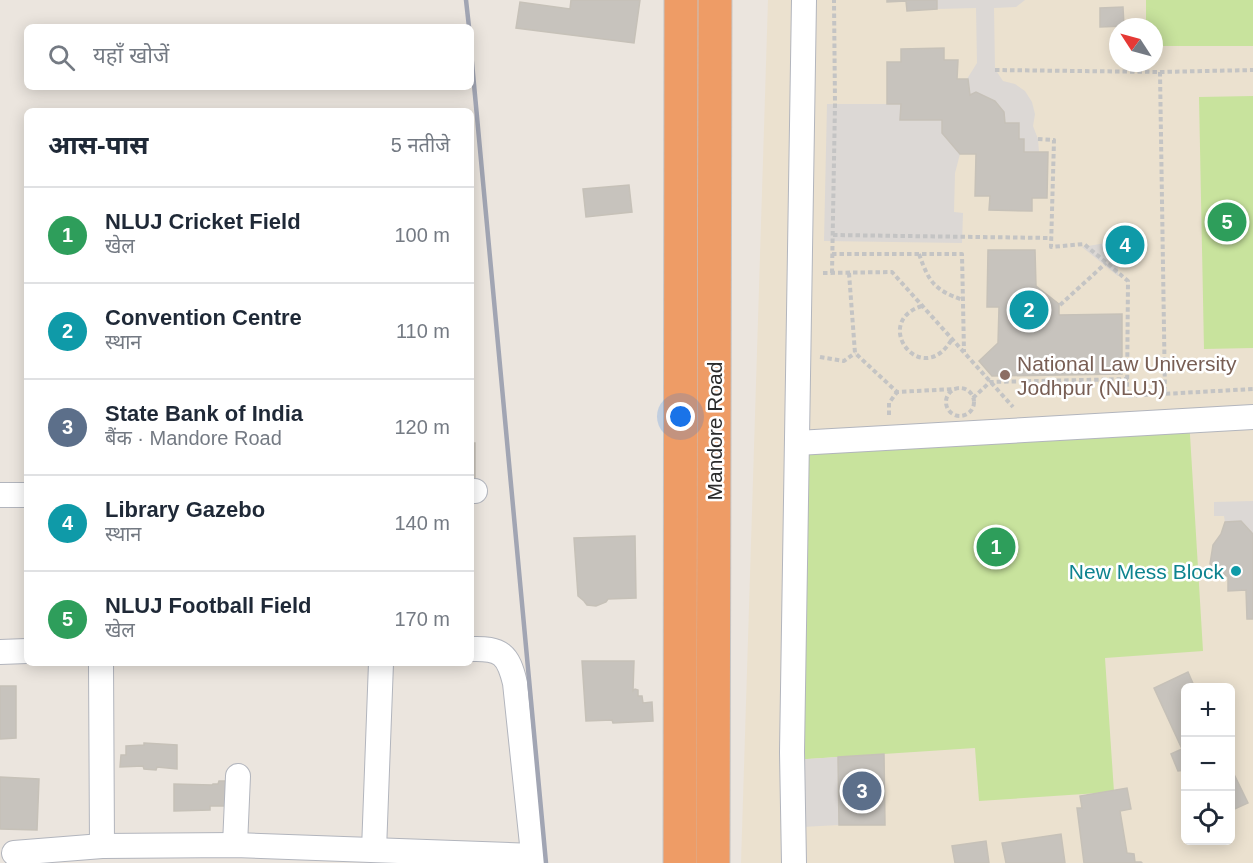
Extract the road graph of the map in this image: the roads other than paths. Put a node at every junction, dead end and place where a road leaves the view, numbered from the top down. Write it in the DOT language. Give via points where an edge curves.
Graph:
graph roads {
  1 [pos="681,0"];
  2 [pos="715,0"];
  3 [pos="804,0"];
  4 [pos="1253,417"];
  5 [pos="797,443"];
  6 [pos="0,495"];
  7 [pos="24,495"];
  8 [pos="474,649"];
  9 [pos="24,651"];
  10 [pos="0,652"];
  11 [pos="101,666"];
  12 [pos="381,666"];
  13 [pos="238,776"];
  14 [pos="235,845"];
  15 [pos="102,846"];
  16 [pos="374,850"];
  17 [pos="14,853"];
  18 [pos="534,860"];
  19 [pos="680,863"];
  20 [pos="713,863"];
  21 [pos="794,863"];
  1 -- 19 [label="highway, Mandore Road"];
  2 -- 20 [label="highway, Mandore Road"];
  3 -- 5 [label="street"];
  4 -- 5 [label="street"];
  5 -- 21 [label="street"];
  6 -- 7 [label="street"];
  8 -- 18 [label="street" via="500,652 510,666"];
  9 -- 10 [label="street"];
  11 -- 15 [label="street"];
  12 -- 16 [label="street"];
  13 -- 14 [label="street"];
  14 -- 15 [label="street"];
  14 -- 16 [label="street"];
  15 -- 17 [label="street"];
  16 -- 18 [label="street"];
}
